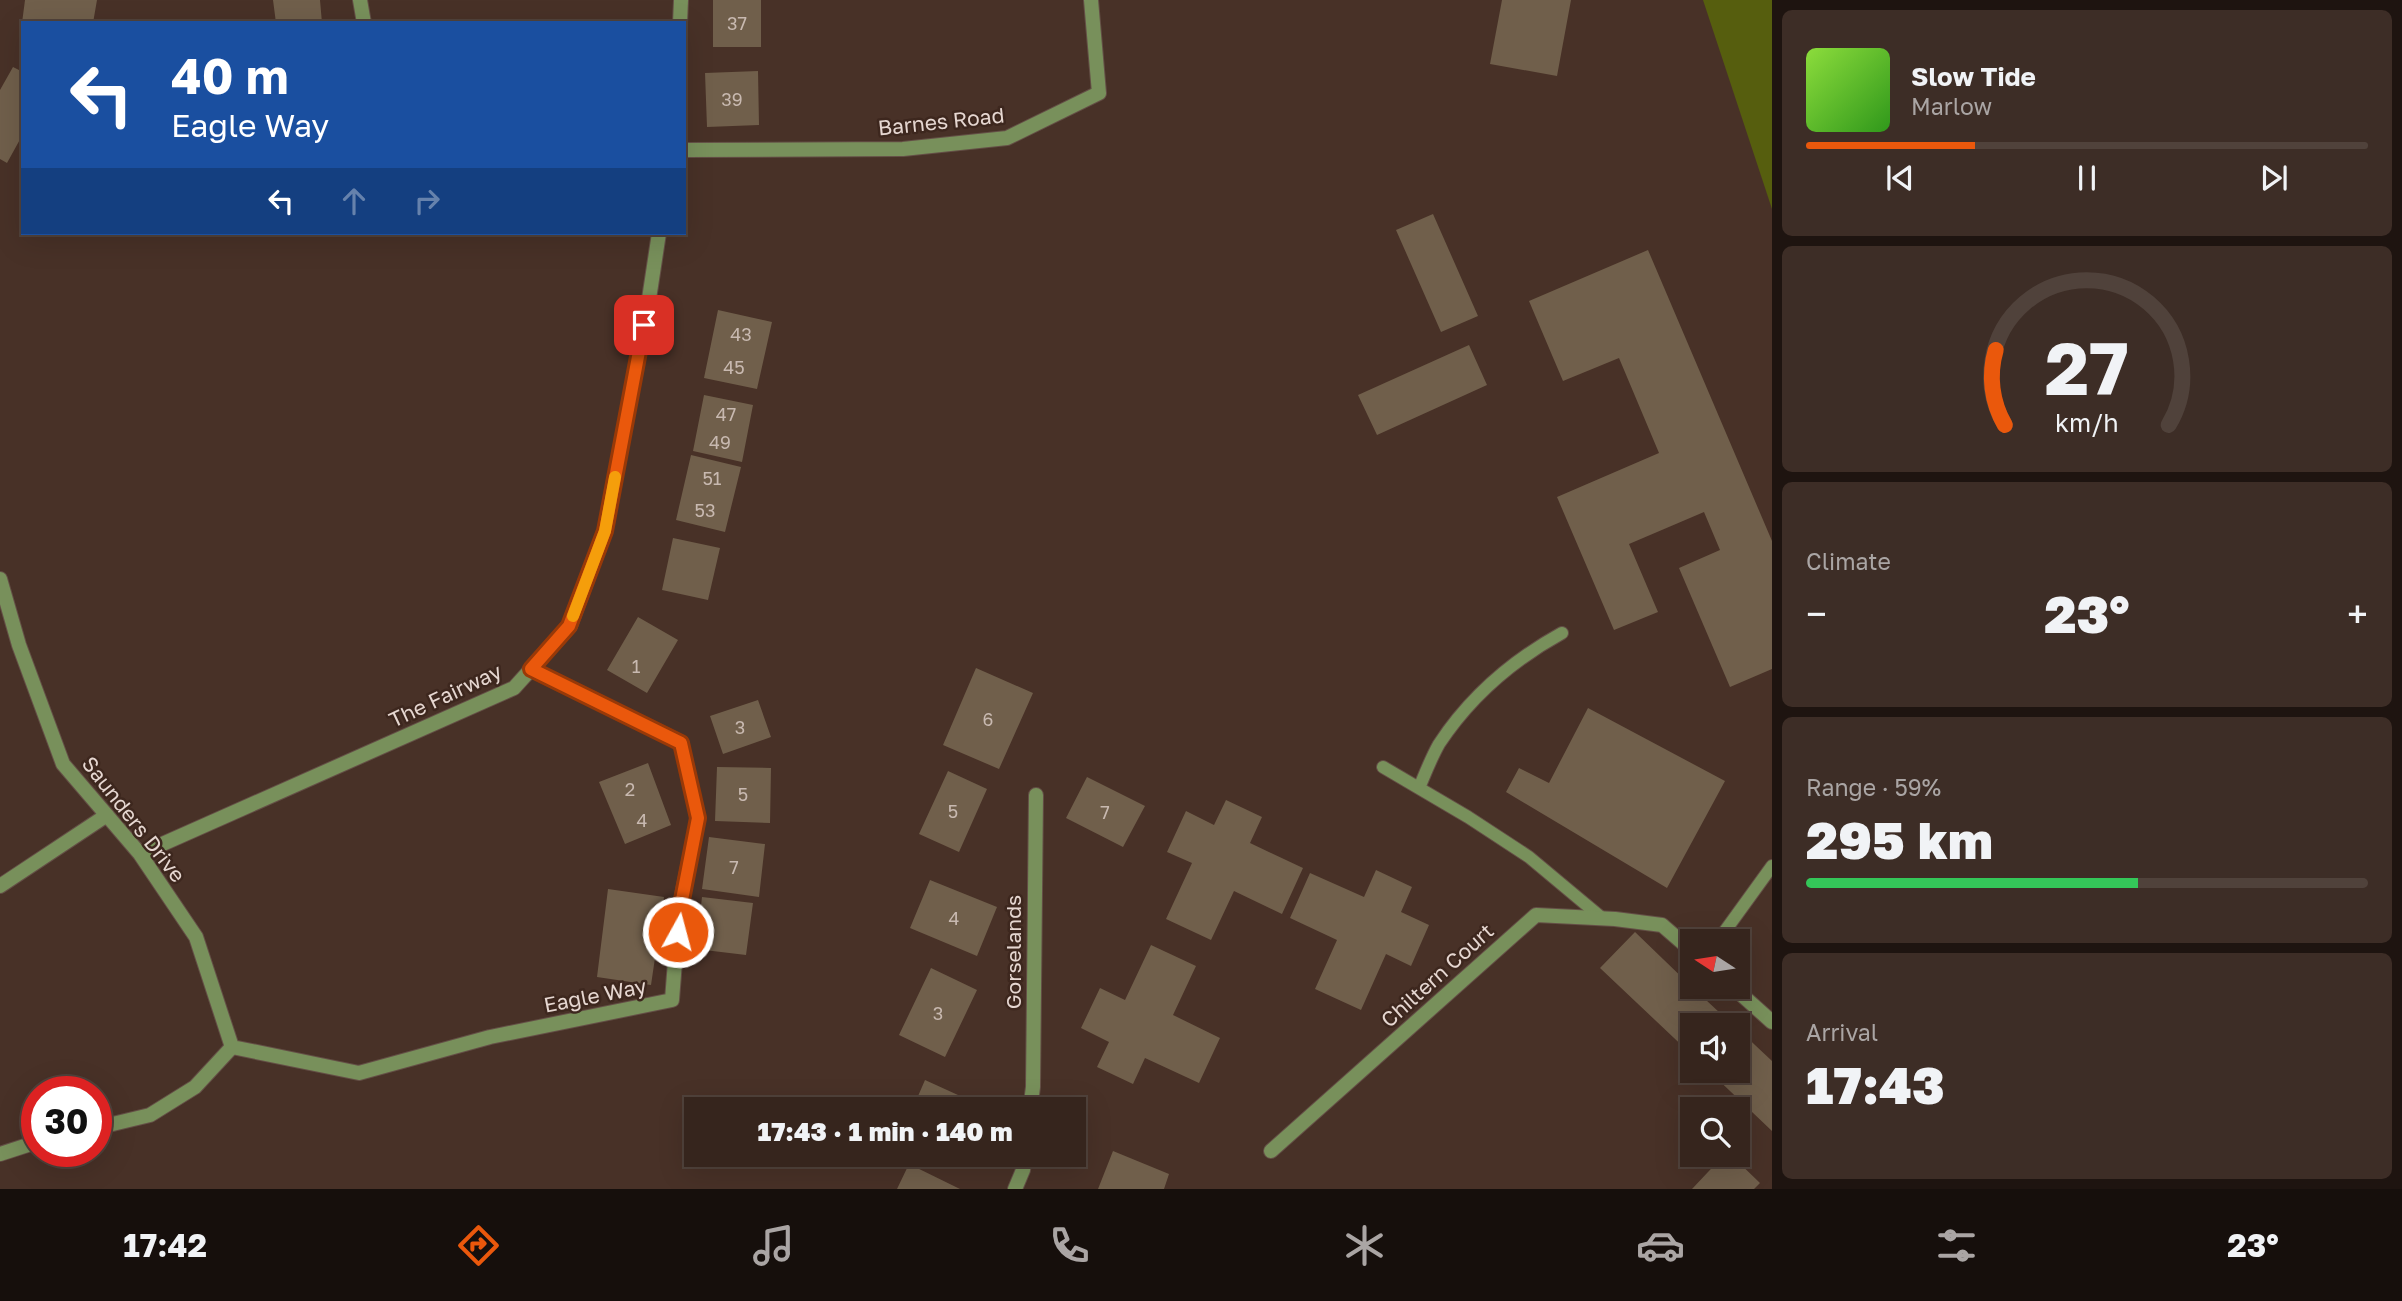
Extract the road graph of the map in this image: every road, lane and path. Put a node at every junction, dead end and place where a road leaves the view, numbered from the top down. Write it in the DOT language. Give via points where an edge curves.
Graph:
graph roads {
  1 [pos="360,0"];
  2 [pos="681,0"];
  3 [pos="1091,0"];
  4 [pos="364,21"];
  5 [pos="680,21"];
  6 [pos="686,150"];
  7 [pos="659,235"];
  8 [pos="0,579"];
  9 [pos="1562,633"];
  10 [pos="531,669"];
  11 [pos="1382,767"];
  12 [pos="1419,788"];
  13 [pos="1036,795"];
  14 [pos="107,816"];
  15 [pos="140,854"];
  16 [pos="1772,866"];
  17 [pos="0,886"];
  18 [pos="1602,918"];
  19 [pos="1726,929"];
  20 [pos="1680,941"];
  21 [pos="1746,999"];
  22 [pos="1772,1022"];
  23 [pos="232,1047"];
  24 [pos="1032,1097"];
  25 [pos="112,1124"];
  26 [pos="21,1147"];
  27 [pos="1271,1151"];
  28 [pos="0,1154"];
  29 [pos="1023,1167"];
  30 [pos="1015,1189"];
  1 -- 4 [label="street"];
  2 -- 5 [label="street"];
  3 -- 6 [label="street, Barnes Road" via="1099,93 1007,138 903,149"];
  7 -- 10 [label="street, The Fairway" via="605,531 569,626"];
  8 -- 14 [label="street, Saunders Drive" via="63,764"];
  9 -- 12 [label="lane" via="1528,654 1478,696 1438,747"];
  10 -- 15 [label="street, The Fairway" via="514,688"];
  10 -- 23 [label="street, Eagle Way" via="681,743 698,818 680,910 672,1000 490,1037 359,1073"];
  11 -- 12 [label="lane"];
  12 -- 18 [label="lane" via="1529,857"];
  13 -- 24 [label="street, Gorselands"];
  14 -- 15 [label="street, Saunders Drive"];
  14 -- 17 [label="street"];
  15 -- 23 [label="street, Saunders Drive" via="196,937"];
  16 -- 19 [label="lane"];
  18 -- 20 [label="street, Chiltern Court" via="1662,925"];
  18 -- 27 [label="street, Chiltern Court" via="1536,915"];
  21 -- 22 [label="street"];
  23 -- 25 [label="street" via="195,1087 150,1115"];
  26 -- 28 [label="street"];
  29 -- 30 [label="street"];
}
